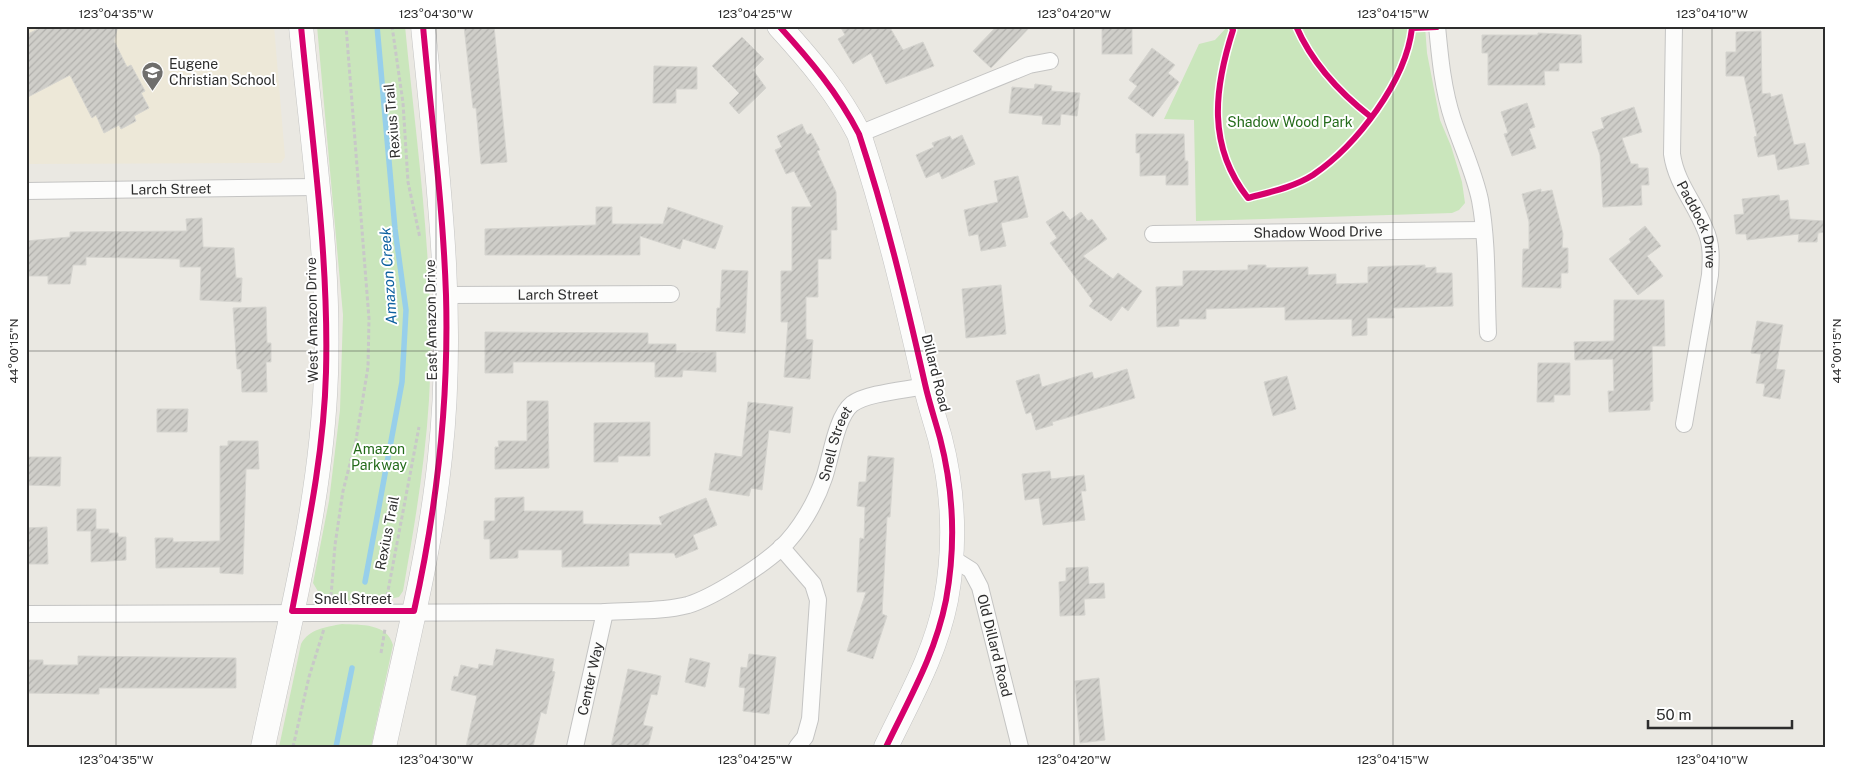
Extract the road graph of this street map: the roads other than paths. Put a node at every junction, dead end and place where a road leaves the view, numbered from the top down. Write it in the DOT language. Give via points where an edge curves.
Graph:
graph roads {
  1 [pos="301,26"];
  2 [pos="423,26"];
  3 [pos="779,26"];
  4 [pos="1437,26"];
  5 [pos="1674,26"];
  6 [pos="1050,61"];
  7 [pos="859,134"];
  8 [pos="317,187"];
  9 [pos="26,191"];
  10 [pos="1483,230"];
  11 [pos="1153,234"];
  12 [pos="672,294"];
  13 [pos="446,295"];
  14 [pos="1488,334"];
  15 [pos="925,386"];
  16 [pos="1684,424"];
  17 [pos="781,547"];
  18 [pos="952,558"];
  19 [pos="292,611"];
  20 [pos="414,611"];
  21 [pos="605,612"];
  22 [pos="26,614"];
  23 [pos="263,747"];
  24 [pos="384,747"];
  25 [pos="575,747"];
  26 [pos="798,747"];
  27 [pos="886,747"];
  28 [pos="1020,747"];
  1 -- 8 [label="street, West Amazon Drive"];
  2 -- 13 [label="street, East Amazon Drive"];
  3 -- 7 [label="street, Dillard Road" via="825,78 844,104"];
  4 -- 10 [label="street" via="1442,78 1474,175"];
  5 -- 16 [label="street, Paddock Drive" via="1674,167 1705,229 1711,251 1710,275"];
  6 -- 7 [label="street" via="1029,65"];
  7 -- 15 [label="street, Dillard Road"];
  8 -- 9 [label="street, Larch Street"];
  8 -- 19 [label="street, West Amazon Drive" via="324,254 326,374 314,498"];
  10 -- 11 [label="street, Shadow Wood Drive"];
  10 -- 14 [label="street"];
  12 -- 13 [label="street, Larch Street"];
  13 -- 20 [label="street, East Amazon Drive" via="440,455 429,542"];
  15 -- 17 [label="street, Snell Street" via="863,398 846,410 824,480 808,514"];
  15 -- 18 [label="street, Dillard Road" via="951,491"];
  17 -- 21 [label="street, Snell Street" via="707,598 687,605"];
  17 -- 26 [label="street" via="812,584 818,600 810,719"];
  18 -- 27 [label="street, Dillard Road" via="946,600 923,676"];
  18 -- 28 [label="street, Old Dillard Road" via="971,570 980,586"];
  19 -- 20 [label="street, Snell Street"];
  19 -- 22 [label="street, Snell Street"];
  19 -- 23 [label="street, West Amazon Drive"];
  20 -- 21 [label="street, Snell Street"];
  20 -- 24 [label="street, East Amazon Drive"];
  21 -- 25 [label="street, Center Way"];
}
